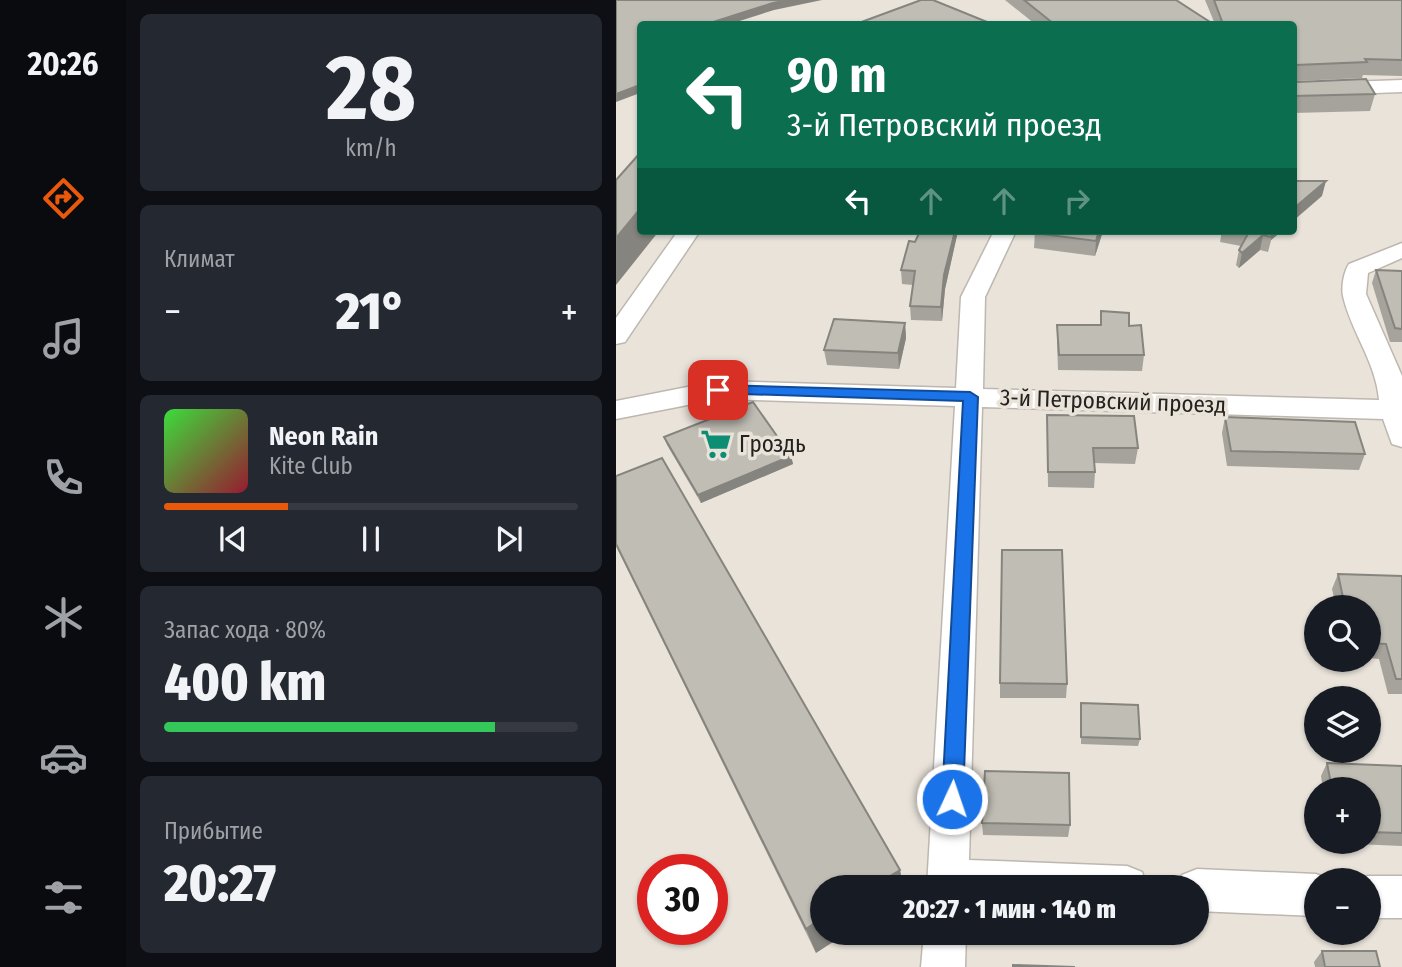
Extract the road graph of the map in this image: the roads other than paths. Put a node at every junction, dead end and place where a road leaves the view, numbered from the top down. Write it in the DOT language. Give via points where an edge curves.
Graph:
graph roads {
  1 [pos="1402,86"];
  2 [pos="1297,90"];
  3 [pos="686,235"];
  4 [pos="1003,235"];
  5 [pos="1402,250"];
  6 [pos="616,336"];
  7 [pos="970,397"];
  8 [pos="616,410"];
  9 [pos="1398,410"];
  10 [pos="1402,437"];
  11 [pos="948,875"];
  12 [pos="1209,891"];
  13 [pos="1304,894"];
  14 [pos="1381,897"];
  15 [pos="1402,897"];
  16 [pos="944,945"];
  17 [pos="943,967"];
  1 -- 2 [label="street"];
  3 -- 6 [label="street"];
  4 -- 7 [label="street" via="973,297"];
  5 -- 9 [label="street" via="1357,269 1354,294"];
  7 -- 8 [label="street, 3-й Петровский проезд" via="718,390"];
  7 -- 9 [label="street, 3-й Петровский проезд"];
  7 -- 11 [label="street"];
  9 -- 10 [label="street"];
  12 -- 13 [label="street"];
  14 -- 15 [label="street"];
  16 -- 17 [label="street"];
}
